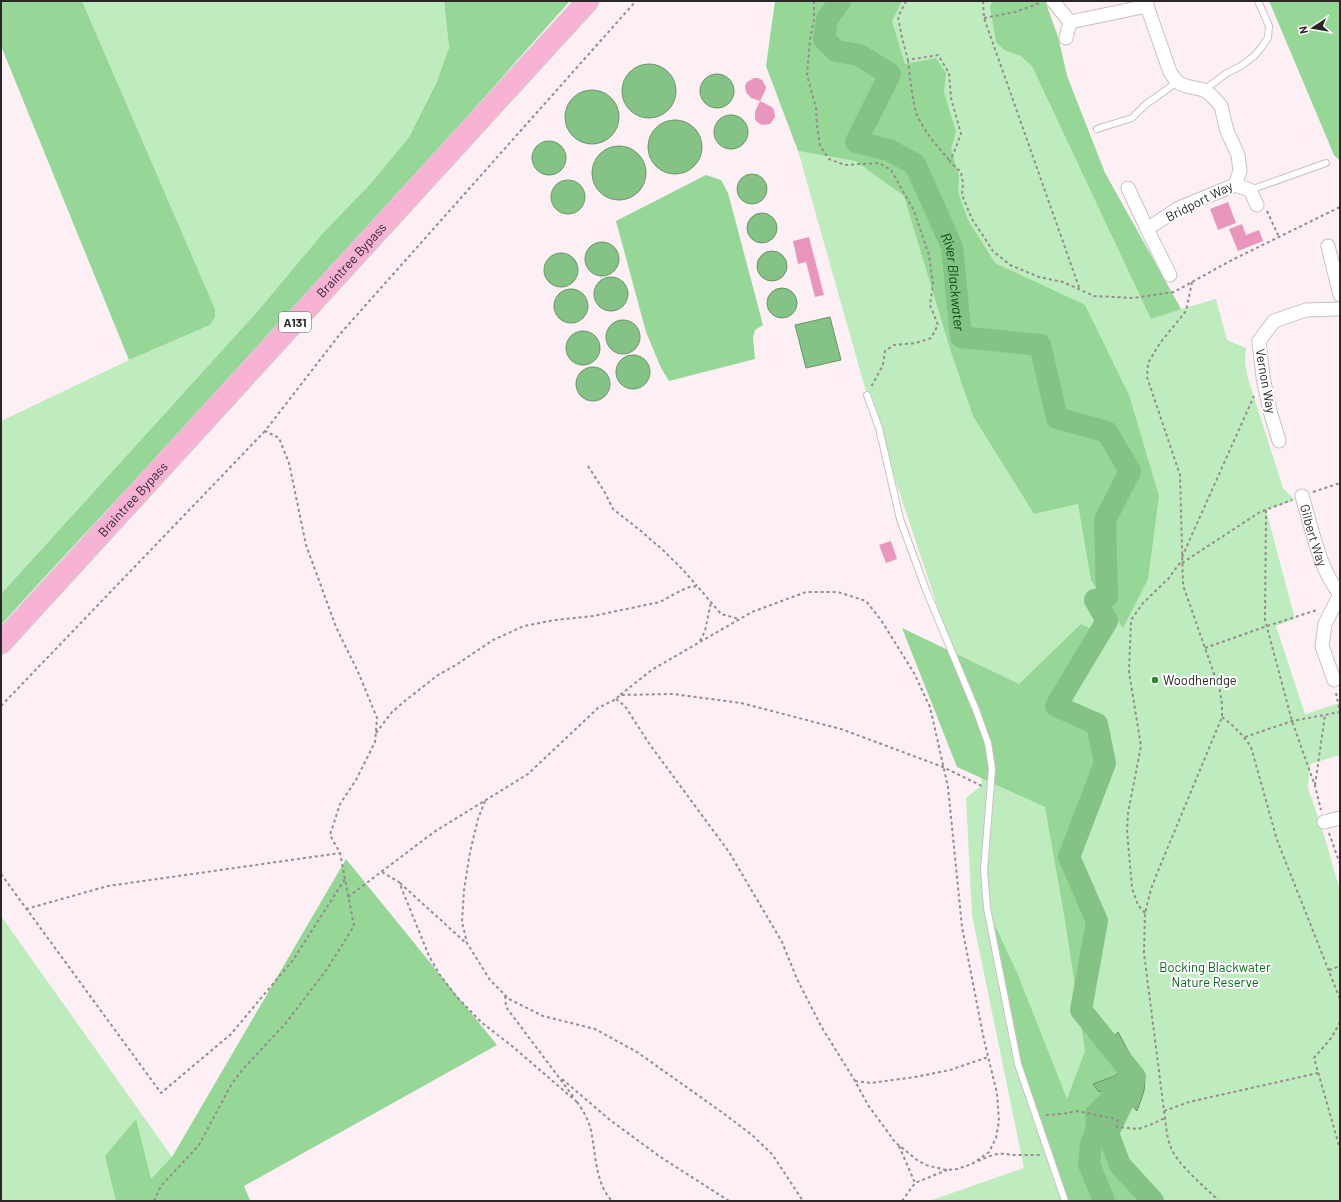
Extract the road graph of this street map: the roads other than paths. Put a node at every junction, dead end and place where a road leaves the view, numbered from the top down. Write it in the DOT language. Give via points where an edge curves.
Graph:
graph roads {
  1 [pos="588,1"];
  2 [pos="1053,1"];
  3 [pos="1258,1"];
  4 [pos="1147,4"];
  5 [pos="1070,22"];
  6 [pos="1066,38"];
  7 [pos="1176,82"];
  8 [pos="1204,90"];
  9 [pos="1097,129"];
  10 [pos="1326,163"];
  11 [pos="1235,185"];
  12 [pos="1128,188"];
  13 [pos="1250,190"];
  14 [pos="1257,205"];
  15 [pos="1147,229"];
  16 [pos="1328,246"];
  17 [pos="1170,275"];
  18 [pos="1340,295"];
  19 [pos="1340,309"];
  20 [pos="867,395"];
  21 [pos="1279,441"];
  22 [pos="1302,496"];
  23 [pos="1338,598"];
  24 [pos="1,643"];
  25 [pos="1334,680"];
  26 [pos="1340,818"];
  27 [pos="1324,822"];
  28 [pos="1065,1201"];
  1 -- 24 [label="highway, Braintree Bypass / A131"];
  2 -- 5 [label="street"];
  3 -- 8 [label="lane" via="1268,26 1268,38 1254,56"];
  4 -- 5 [label="street"];
  4 -- 7 [label="street" via="1170,72"];
  5 -- 6 [label="street"];
  7 -- 8 [label="street, Bridport Way"];
  7 -- 9 [label="lane" via="1132,118"];
  8 -- 11 [label="street, Bridport Way" via="1221,106 1227,131 1238,155 1240,171"];
  10 -- 13 [label="lane"];
  11 -- 13 [label="street"];
  11 -- 15 [label="street, Bridport Way" via="1179,208"];
  12 -- 15 [label="street"];
  13 -- 14 [label="street"];
  15 -- 17 [label="street"];
  16 -- 18 [label="street"];
  19 -- 21 [label="street, Vernon Way" via="1306,310 1274,321 1259,341 1263,376"];
  20 -- 28 [label="lane" via="879,428 900,519 988,743 992,769 984,870 987,908 1018,1064"];
  22 -- 23 [label="street, Gilbert Way" via="1324,568"];
  23 -- 25 [label="street" via="1324,624 1322,646"];
  26 -- 27 [label="street"];
}
